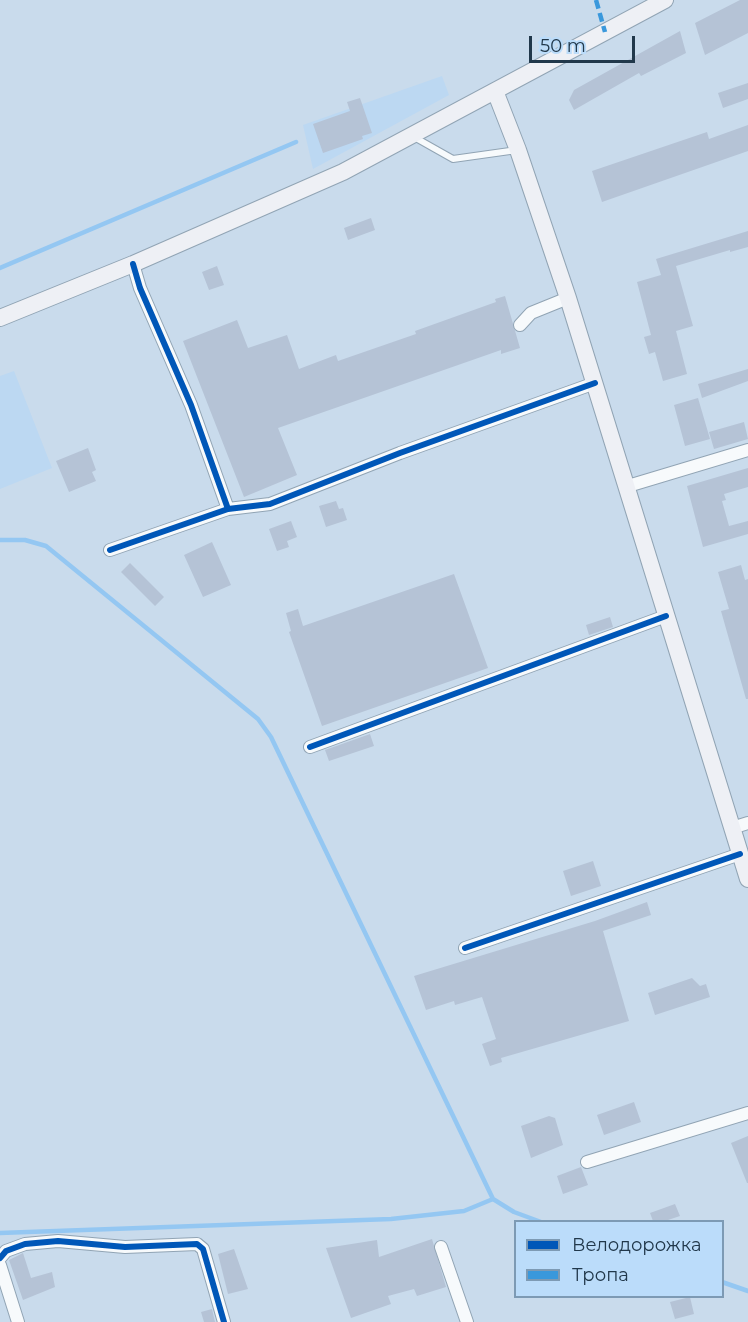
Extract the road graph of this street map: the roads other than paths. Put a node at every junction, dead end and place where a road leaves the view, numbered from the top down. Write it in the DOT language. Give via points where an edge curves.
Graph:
graph roads {
  1 [pos="664,0"];
  2 [pos="495,91"];
  3 [pos="411,135"];
  4 [pos="518,150"];
  5 [pos="133,264"];
  6 [pos="568,298"];
  7 [pos="0,318"];
  8 [pos="520,324"];
  9 [pos="595,383"];
  10 [pos="748,450"];
  11 [pos="627,486"];
  12 [pos="228,509"];
  13 [pos="110,550"];
  14 [pos="666,616"];
  15 [pos="310,747"];
  16 [pos="748,823"];
  17 [pos="732,828"];
  18 [pos="740,854"];
  19 [pos="748,879"];
  20 [pos="465,948"];
  21 [pos="748,1113"];
  22 [pos="587,1162"];
  23 [pos="441,1247"];
  24 [pos="0,1258"];
  25 [pos="0,1265"];
  26 [pos="18,1322"];
  27 [pos="224,1322"];
  28 [pos="467,1322"];
  1 -- 2 [label="main road"];
  2 -- 3 [label="main road"];
  2 -- 4 [label="main road"];
  3 -- 4 [label="lane" via="453,159"];
  3 -- 5 [label="main road" via="343,172"];
  4 -- 6 [label="main road"];
  5 -- 7 [label="main road"];
  5 -- 12 [label="street" via="191,405"];
  6 -- 8 [label="street" via="531,313"];
  6 -- 9 [label="main road"];
  9 -- 11 [label="main road"];
  9 -- 12 [label="street" via="270,504"];
  10 -- 11 [label="street"];
  11 -- 14 [label="main road"];
  12 -- 13 [label="street"];
  14 -- 15 [label="street"];
  14 -- 17 [label="main road"];
  16 -- 17 [label="street"];
  17 -- 18 [label="main road"];
  18 -- 19 [label="main road"];
  18 -- 20 [label="street"];
  21 -- 22 [label="street"];
  23 -- 28 [label="street"];
  24 -- 27 [label="street" via="6,1251 25,1244 58,1241 125,1247 197,1244 203,1249"];
  25 -- 26 [label="street"];
}
